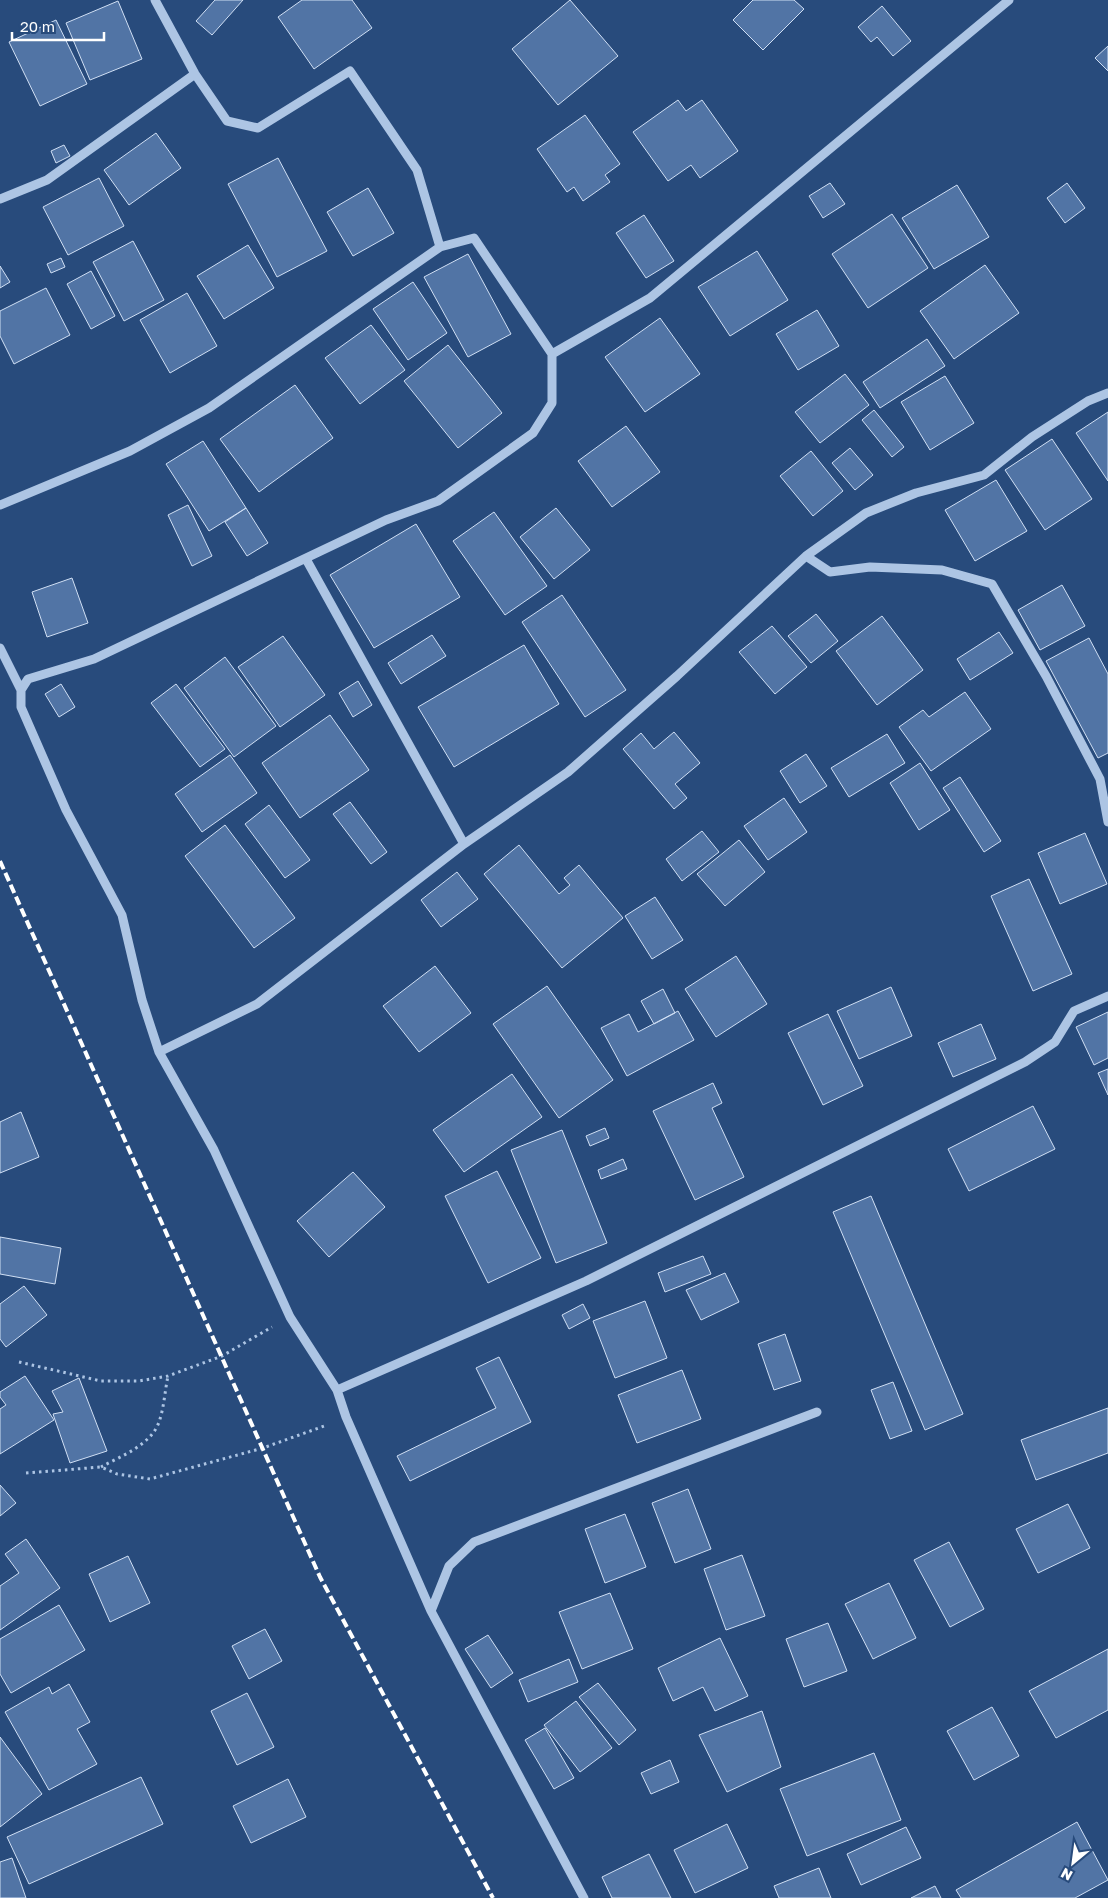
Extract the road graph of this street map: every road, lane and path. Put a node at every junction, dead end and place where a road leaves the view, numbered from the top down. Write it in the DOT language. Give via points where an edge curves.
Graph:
graph roads {
  1 [pos="155,0"];
  2 [pos="1010,0"];
  3 [pos="195,74"];
  4 [pos="0,199"];
  5 [pos="440,247"];
  6 [pos="552,354"];
  7 [pos="1108,393"];
  8 [pos="0,505"];
  9 [pos="806,556"];
  10 [pos="306,559"];
  11 [pos="0,648"];
  12 [pos="21,690"];
  13 [pos="1108,822"];
  14 [pos="464,844"];
  15 [pos="1108,996"];
  16 [pos="160,1052"];
  17 [pos="290,1316"];
  18 [pos="19,1362"];
  19 [pos="168,1376"];
  20 [pos="337,1390"];
  21 [pos="817,1412"];
  22 [pos="346,1418"];
  23 [pos="101,1467"];
  24 [pos="26,1473"];
  25 [pos="431,1611"];
  26 [pos="584,1898"];
  1 -- 3 [label="street"];
  2 -- 6 [label="street" via="650,298"];
  3 -- 4 [label="street" via="47,180"];
  3 -- 5 [label="street" via="227,121 258,128 350,71 417,170"];
  5 -- 6 [label="street" via="474,238"];
  5 -- 8 [label="street" via="210,408 130,451"];
  6 -- 10 [label="street" via="552,403 533,433 438,501 386,520"];
  7 -- 9 [label="street" via="1088,401 1032,437 984,475 916,493 866,513"];
  9 -- 13 [label="street" via="830,572 870,567 942,570 992,584 1046,676 1100,779"];
  9 -- 14 [label="street" via="568,772"];
  10 -- 12 [label="street" via="94,659 28,679"];
  10 -- 14 [label="street"];
  11 -- 12 [label="street"];
  12 -- 16 [label="street" via="21,707 66,810 122,915 142,1000"];
  14 -- 16 [label="street" via="257,1004"];
  15 -- 20 [label="street" via="1074,1011 1055,1042 1025,1062 586,1281"];
  16 -- 17 [label="street" via="214,1150"];
  17 -- 19 [label="path" via="222,1356"];
  17 -- 20 [label="street"];
  18 -- 19 [label="path" via="101,1381 139,1381"];
  19 -- 23 [label="path" via="159,1422 152,1435"];
  20 -- 22 [label="street"];
  21 -- 25 [label="street" via="474,1542 449,1566"];
  22 -- 23 [label="path" via="263,1448 150,1480 117,1474"];
  22 -- 25 [label="street"];
  23 -- 24 [label="path"];
  25 -- 26 [label="street"];
}
